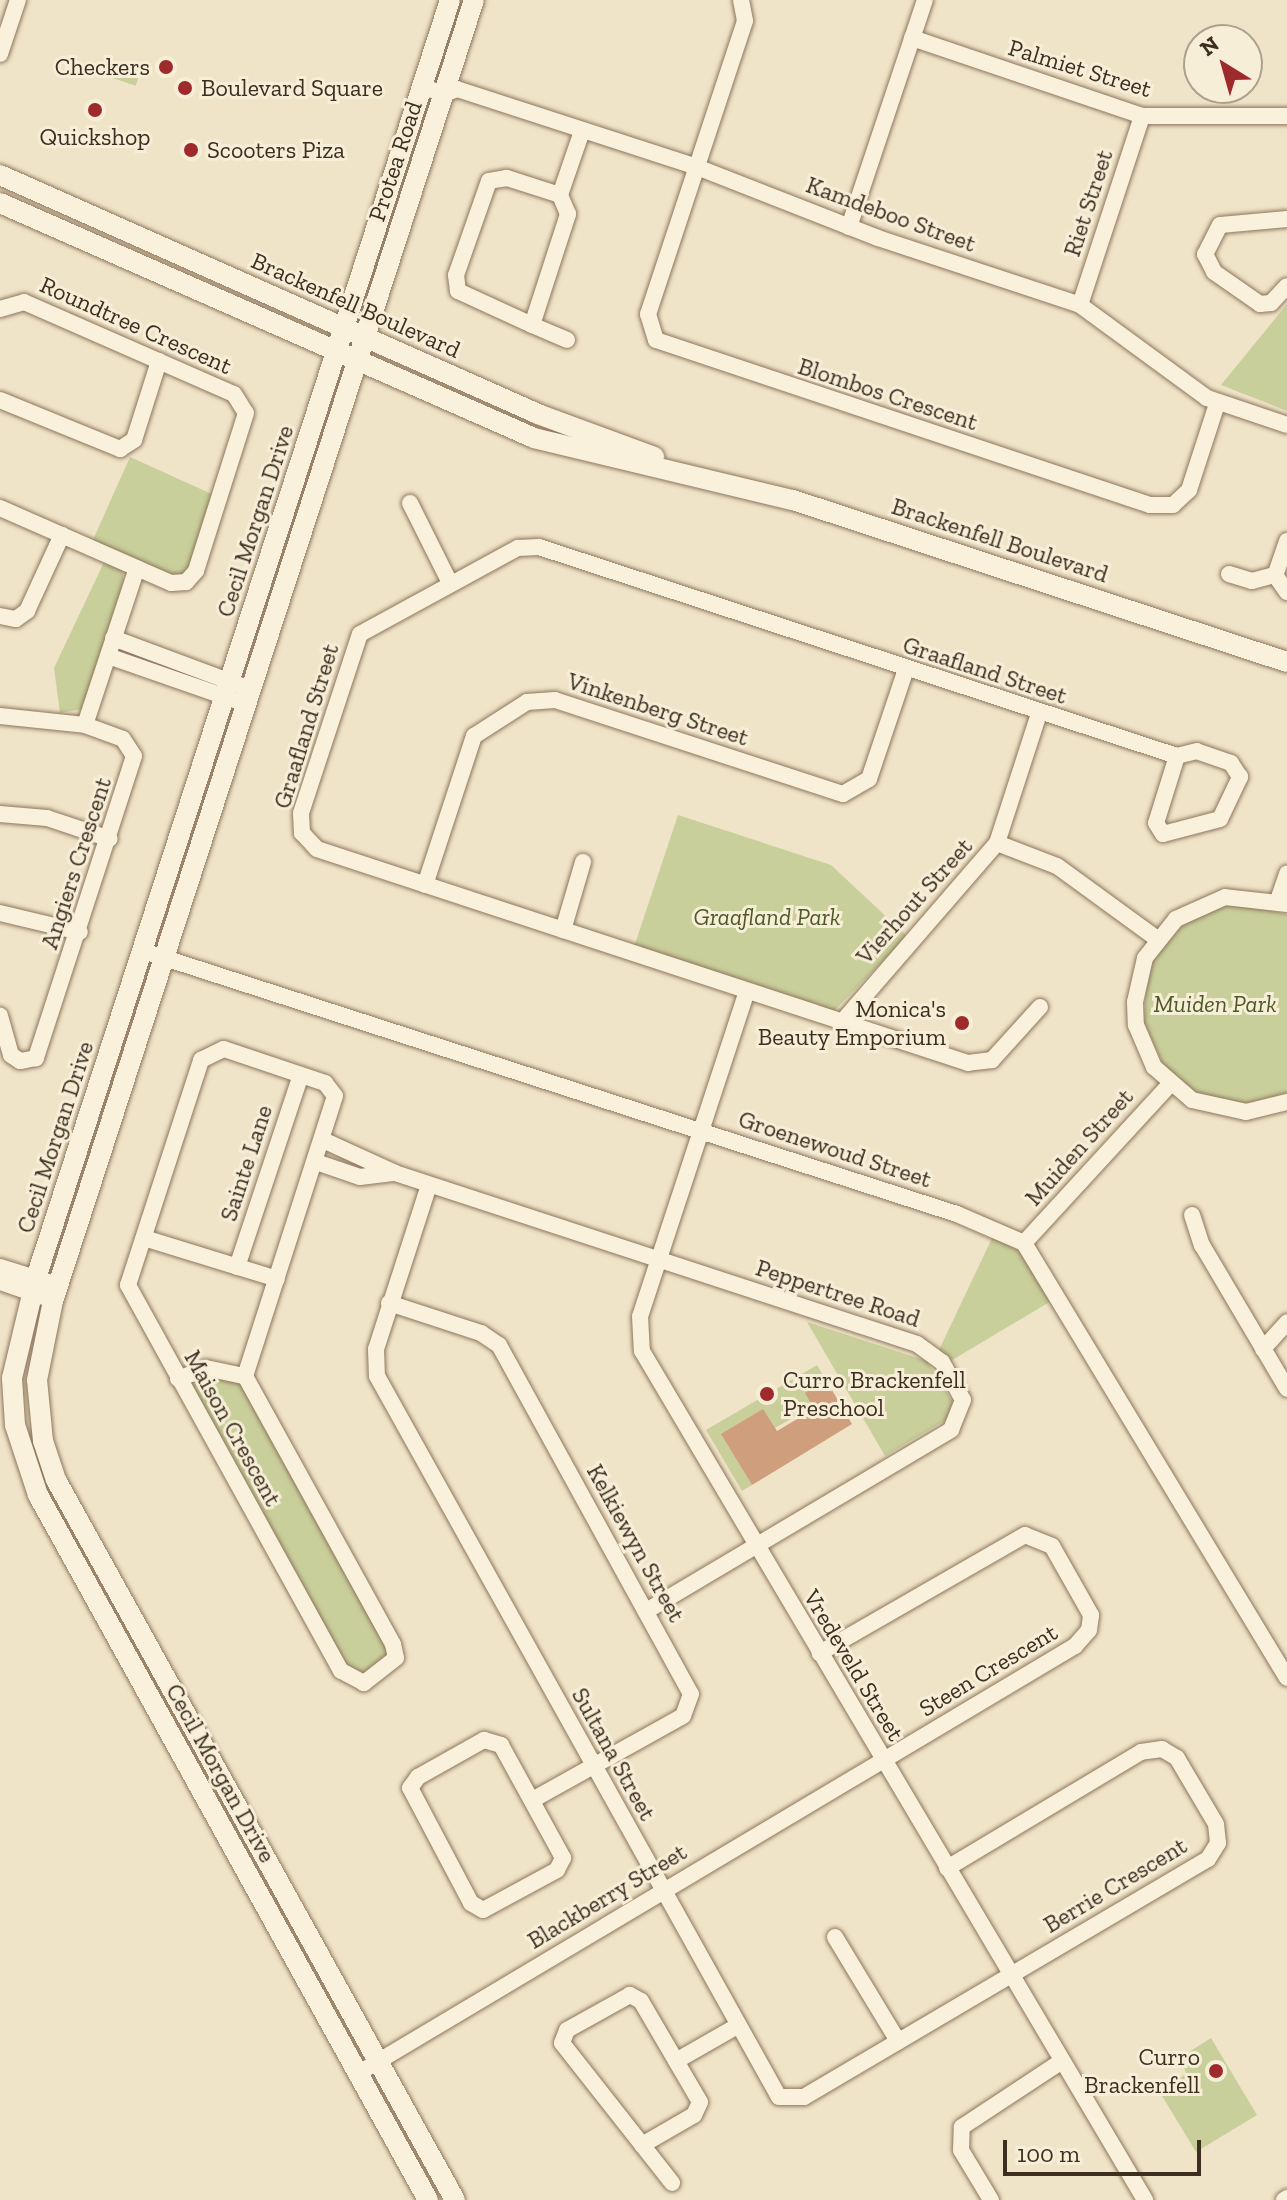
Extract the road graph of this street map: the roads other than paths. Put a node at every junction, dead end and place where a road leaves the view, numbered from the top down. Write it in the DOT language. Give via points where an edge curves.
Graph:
graph roads {
  1 [pos="18,0"];
  2 [pos="450,0"];
  3 [pos="474,0"];
  4 [pos="741,0"];
  5 [pos="925,0"];
  6 [pos="912,38"];
  7 [pos="0,54"];
  8 [pos="425,78"];
  9 [pos="450,87"];
  10 [pos="1142,116"];
  11 [pos="1287,116"];
  12 [pos="582,131"];
  13 [pos="697,167"];
  14 [pos="0,175"];
  15 [pos="560,195"];
  16 [pos="0,203"];
  17 [pos="1287,219"];
  18 [pos="849,227"];
  19 [pos="1287,286"];
  20 [pos="1080,305"];
  21 [pos="0,309"];
  22 [pos="532,325"];
  23 [pos="354,333"];
  24 [pos="567,340"];
  25 [pos="338,353"];
  26 [pos="159,361"];
  27 [pos="356,362"];
  28 [pos="0,400"];
  29 [pos="1217,404"];
  30 [pos="1287,425"];
  31 [pos="694,474"];
  32 [pos="410,503"];
  33 [pos="0,508"];
  34 [pos="62,535"];
  35 [pos="1287,541"];
  36 [pos="137,568"];
  37 [pos="1229,574"];
  38 [pos="1275,575"];
  39 [pos="450,583"];
  40 [pos="1287,592"];
  41 [pos="0,616"];
  42 [pos="113,638"];
  43 [pos="108,656"];
  44 [pos="174,659"];
  45 [pos="1287,662"];
  46 [pos="906,669"];
  47 [pos="168,677"];
  48 [pos="228,690"];
  49 [pos="248,697"];
  50 [pos="1039,714"];
  51 [pos="0,716"];
  52 [pos="85,725"];
  53 [pos="1177,756"];
  54 [pos="0,814"];
  55 [pos="110,839"];
  56 [pos="997,843"];
  57 [pos="583,862"];
  58 [pos="1287,874"];
  59 [pos="425,885"];
  60 [pos="1283,902"];
  61 [pos="0,913"];
  62 [pos="563,930"];
  63 [pos="80,932"];
  64 [pos="1157,939"];
  65 [pos="143,951"];
  66 [pos="165,957"];
  67 [pos="747,991"];
  68 [pos="1040,1007"];
  69 [pos="0,1016"];
  70 [pos="842,1022"];
  71 [pos="301,1075"];
  72 [pos="1170,1084"];
  73 [pos="1287,1102"];
  74 [pos="701,1131"];
  75 [pos="323,1140"];
  76 [pos="316,1162"];
  77 [pos="395,1173"];
  78 [pos="429,1185"];
  79 [pos="1192,1215"];
  80 [pos="144,1238"];
  81 [pos="1024,1243"];
  82 [pos="659,1259"];
  83 [pos="0,1267"];
  84 [pos="237,1267"];
  85 [pos="277,1279"];
  86 [pos="0,1282"];
  87 [pos="34,1286"];
  88 [pos="56,1293"];
  89 [pos="389,1303"];
  90 [pos="1287,1322"];
  91 [pos="1263,1349"];
  92 [pos="245,1376"];
  93 [pos="178,1379"];
  94 [pos="1287,1389"];
  95 [pos="756,1545"];
  96 [pos="646,1611"];
  97 [pos="820,1653"];
  98 [pos="1287,1678"];
  99 [pos="883,1760"];
  100 [pos="593,1767"];
  101 [pos="532,1800"];
  102 [pos="947,1868"];
  103 [pos="662,1891"];
  104 [pos="835,1937"];
  105 [pos="1010,1975"];
  106 [pos="737,2026"];
  107 [pos="898,2041"];
  108 [pos="377,2058"];
  109 [pos="676,2061"];
  110 [pos="1062,2061"];
  111 [pos="357,2074"];
  112 [pos="642,2145"];
  113 [pos="672,2183"];
  114 [pos="428,2200"];
  115 [pos="455,2200"];
  116 [pos="991,2200"];
  117 [pos="1145,2200"];
  1 -- 7 [label="street"];
  2 -- 8 [label="street, Protea Road"];
  3 -- 9 [label="street, Protea Road"];
  4 -- 13 [label="street, Blombos Crescent" via="745,21"];
  5 -- 6 [label="street"];
  6 -- 10 [label="street, Palmiet Street"];
  6 -- 18 [label="street"];
  8 -- 9 [label="street, Kamdeboo Street"];
  8 -- 23 [label="street, Protea Road"];
  9 -- 12 [label="street, Kamdeboo Street"];
  9 -- 23 [label="street, Protea Road"];
  10 -- 11 [label="street, Palmiet Street"];
  10 -- 20 [label="street, Riet Street"];
  12 -- 13 [label="street, Kamdeboo Street"];
  12 -- 15 [label="street"];
  13 -- 18 [label="street, Kamdeboo Street"];
  13 -- 29 [label="street, Blombos Crescent" via="648,314 649,328 662,344 1150,505 1173,505 1189,490"];
  14 -- 23 [label="street, Brackenfell Boulevard"];
  15 -- 22 [label="street" via="568,214"];
  15 -- 22 [label="street" via="503,177 489,181 456,275 462,294"];
  16 -- 25 [label="street, Brackenfell Boulevard"];
  17 -- 19 [label="street" via="1220,225 1205,254 1214,272 1260,304 1271,303"];
  18 -- 20 [label="street, Kamdeboo Street"];
  20 -- 29 [label="street, Kamdeboo Street"];
  21 -- 26 [label="street, Roundtree Crescent" via="19,300"];
  22 -- 24 [label="street"];
  23 -- 25 [label="street, Cecil Morgan Drive"];
  23 -- 27 [label="street, Cecil Morgan Drive"];
  23 -- 31 [label="street, Brackenfell Boulevard"];
  25 -- 27 [label="street, Brackenfell Boulevard"];
  25 -- 48 [label="street, Cecil Morgan Drive"];
  26 -- 28 [label="street" via="136,435 120,449"];
  26 -- 36 [label="street, Roundtree Crescent" via="234,394 246,413 194,575 176,584"];
  27 -- 31 [label="street, Brackenfell Boulevard" via="543,441"];
  27 -- 49 [label="street, Cecil Morgan Drive"];
  29 -- 30 [label="street, Kamdeboo Street"];
  31 -- 45 [label="street, Brackenfell Boulevard" via="817,507"];
  32 -- 39 [label="street"];
  33 -- 34 [label="street, Roundtree Crescent"];
  34 -- 36 [label="street, Roundtree Crescent"];
  34 -- 41 [label="street" via="27,611 16,619"];
  35 -- 38 [label="street"];
  36 -- 42 [label="street"];
  37 -- 38 [label="street" via="1252,581"];
  38 -- 40 [label="street"];
  39 -- 46 [label="street, Graafland Street" via="518,548 539,547"];
  39 -- 59 [label="street, Graafland Street" via="360,634 300,820 317,849"];
  42 -- 43 [label="street"];
  42 -- 44 [label="street"];
  43 -- 47 [label="street"];
  43 -- 52 [label="street"];
  44 -- 47 [label="street"];
  44 -- 48 [label="street"];
  46 -- 50 [label="street, Graafland Street"];
  46 -- 59 [label="street, Vinkenberg Street" via="869,779 843,794 555,700 527,702 474,736"];
  47 -- 48 [label="street"];
  48 -- 49 [label="street"];
  48 -- 65 [label="street, Cecil Morgan Drive"];
  49 -- 66 [label="street, Cecil Morgan Drive"];
  50 -- 53 [label="street, Graafland Street"];
  50 -- 56 [label="street, Vierhout Street"];
  51 -- 52 [label="street, Angiers Crescent"];
  52 -- 55 [label="street, Angiers Crescent" via="123,739 134,756"];
  53 -- 53 [label="street, Graafland Street" via="1156,823 1163,834 1220,819 1240,777 1231,763 1197,751"];
  54 -- 55 [label="street" via="47,818"];
  55 -- 63 [label="street, Angiers Crescent"];
  56 -- 64 [label="street" via="1057,866"];
  56 -- 70 [label="street, Vierhout Street"];
  57 -- 62 [label="street"];
  58 -- 60 [label="street"];
  59 -- 62 [label="street, Graafland Street"];
  60 -- 64 [label="street" via="1225,897 1199,905"];
  61 -- 63 [label="street"];
  62 -- 67 [label="street, Graafland Street"];
  63 -- 69 [label="street, Angiers Crescent" via="36,1058 20,1061 11,1055"];
  64 -- 72 [label="street" via="1137,979 1136,1025 1154,1067"];
  65 -- 66 [label="street, Groenewoud Street"];
  65 -- 87 [label="street, Cecil Morgan Drive"];
  66 -- 74 [label="street, Groenewoud Street"];
  66 -- 88 [label="street, Cecil Morgan Drive"];
  67 -- 70 [label="street, Graafland Street"];
  67 -- 74 [label="street, Vredeveld Street"];
  68 -- 70 [label="street, Graafland Street" via="982,1064"];
  71 -- 75 [label="street, Maison Crescent" via="325,1083 335,1096"];
  71 -- 80 [label="street, Maison Crescent" via="224,1049 205,1055"];
  71 -- 84 [label="street, Sainte Lane"];
  72 -- 73 [label="street" via="1219,1110 1246,1112"];
  72 -- 81 [label="street, Muiden Street"];
  74 -- 81 [label="street, Groenewoud Street"];
  74 -- 82 [label="street, Vredeveld Street"];
  75 -- 76 [label="street, Maison Crescent"];
  75 -- 77 [label="street, Peppertree Road"];
  76 -- 77 [label="street" via="360,1177"];
  76 -- 85 [label="street, Maison Crescent"];
  77 -- 78 [label="street, Peppertree Road"];
  78 -- 82 [label="street, Peppertree Road"];
  78 -- 89 [label="street, Sultana Street"];
  79 -- 91 [label="street" via="1202,1245"];
  80 -- 84 [label="street"];
  80 -- 93 [label="street, Maison Crescent" via="128,1285"];
  81 -- 98 [label="street"];
  82 -- 95 [label="street, Vredeveld Street" via="640,1316 642,1351"];
  82 -- 95 [label="street, Peppertree Road" via="922,1346 942,1362 963,1400 951,1430"];
  83 -- 87 [label="street"];
  84 -- 85 [label="street"];
  85 -- 92 [label="street, Maison Crescent"];
  86 -- 87 [label="street"];
  87 -- 88 [label="street"];
  87 -- 111 [label="street, Cecil Morgan Drive" via="12,1378 15,1425 29,1474"];
  88 -- 108 [label="street, Cecil Morgan Drive" via="37,1399 56,1480"];
  89 -- 96 [label="street, Kelkiewyn Street" via="481,1333 499,1345"];
  89 -- 100 [label="street, Sultana Street" via="374,1356 377,1376"];
  90 -- 91 [label="street"];
  91 -- 94 [label="street"];
  92 -- 93 [label="street" via="206,1368"];
  92 -- 93 [label="street, Maison Crescent" via="393,1644 396,1658 364,1683 341,1671"];
  95 -- 96 [label="street, Peppertree Road"];
  95 -- 97 [label="street, Vredeveld Street"];
  96 -- 100 [label="street, Kelkiewyn Street" via="689,1689 689,1708"];
  97 -- 99 [label="street, Vredeveld Street"];
  97 -- 99 [label="street, Steen Crescent" via="1019,1536 1048,1542 1081,1596 1091,1623 1081,1642"];
  99 -- 102 [label="street, Vredeveld Street"];
  99 -- 103 [label="street, Blackberry Street"];
  100 -- 101 [label="street, Kelkiewyn Street"];
  100 -- 103 [label="street, Sultana Street"];
  101 -- 101 [label="street" via="562,1865 483,1910 471,1903 410,1788 418,1777 493,1739"];
  102 -- 105 [label="street, Vredeveld Street"];
  102 -- 105 [label="street, Berrie Crescent" via="1141,1752 1162,1749 1177,1758 1216,1824 1218,1843 1208,1859"];
  103 -- 106 [label="street, Sultana Street"];
  103 -- 108 [label="street, Blackberry Street"];
  104 -- 107 [label="street"];
  105 -- 107 [label="street, Sultana Street"];
  105 -- 110 [label="street, Vredeveld Street"];
  106 -- 107 [label="street, Sultana Street" via="775,2093 791,2101"];
  106 -- 109 [label="street"];
  108 -- 111 [label="street, Blackberry Street"];
  108 -- 115 [label="street, Cecil Morgan Drive"];
  109 -- 112 [label="street" via="699,2109"];
  109 -- 112 [label="street" via="634,1995 563,2036 563,2047 589,2085"];
  110 -- 116 [label="street" via="962,2127 961,2150"];
  110 -- 117 [label="street, Vredeveld Street"];
  111 -- 114 [label="street, Cecil Morgan Drive"];
  112 -- 113 [label="street"];
}
